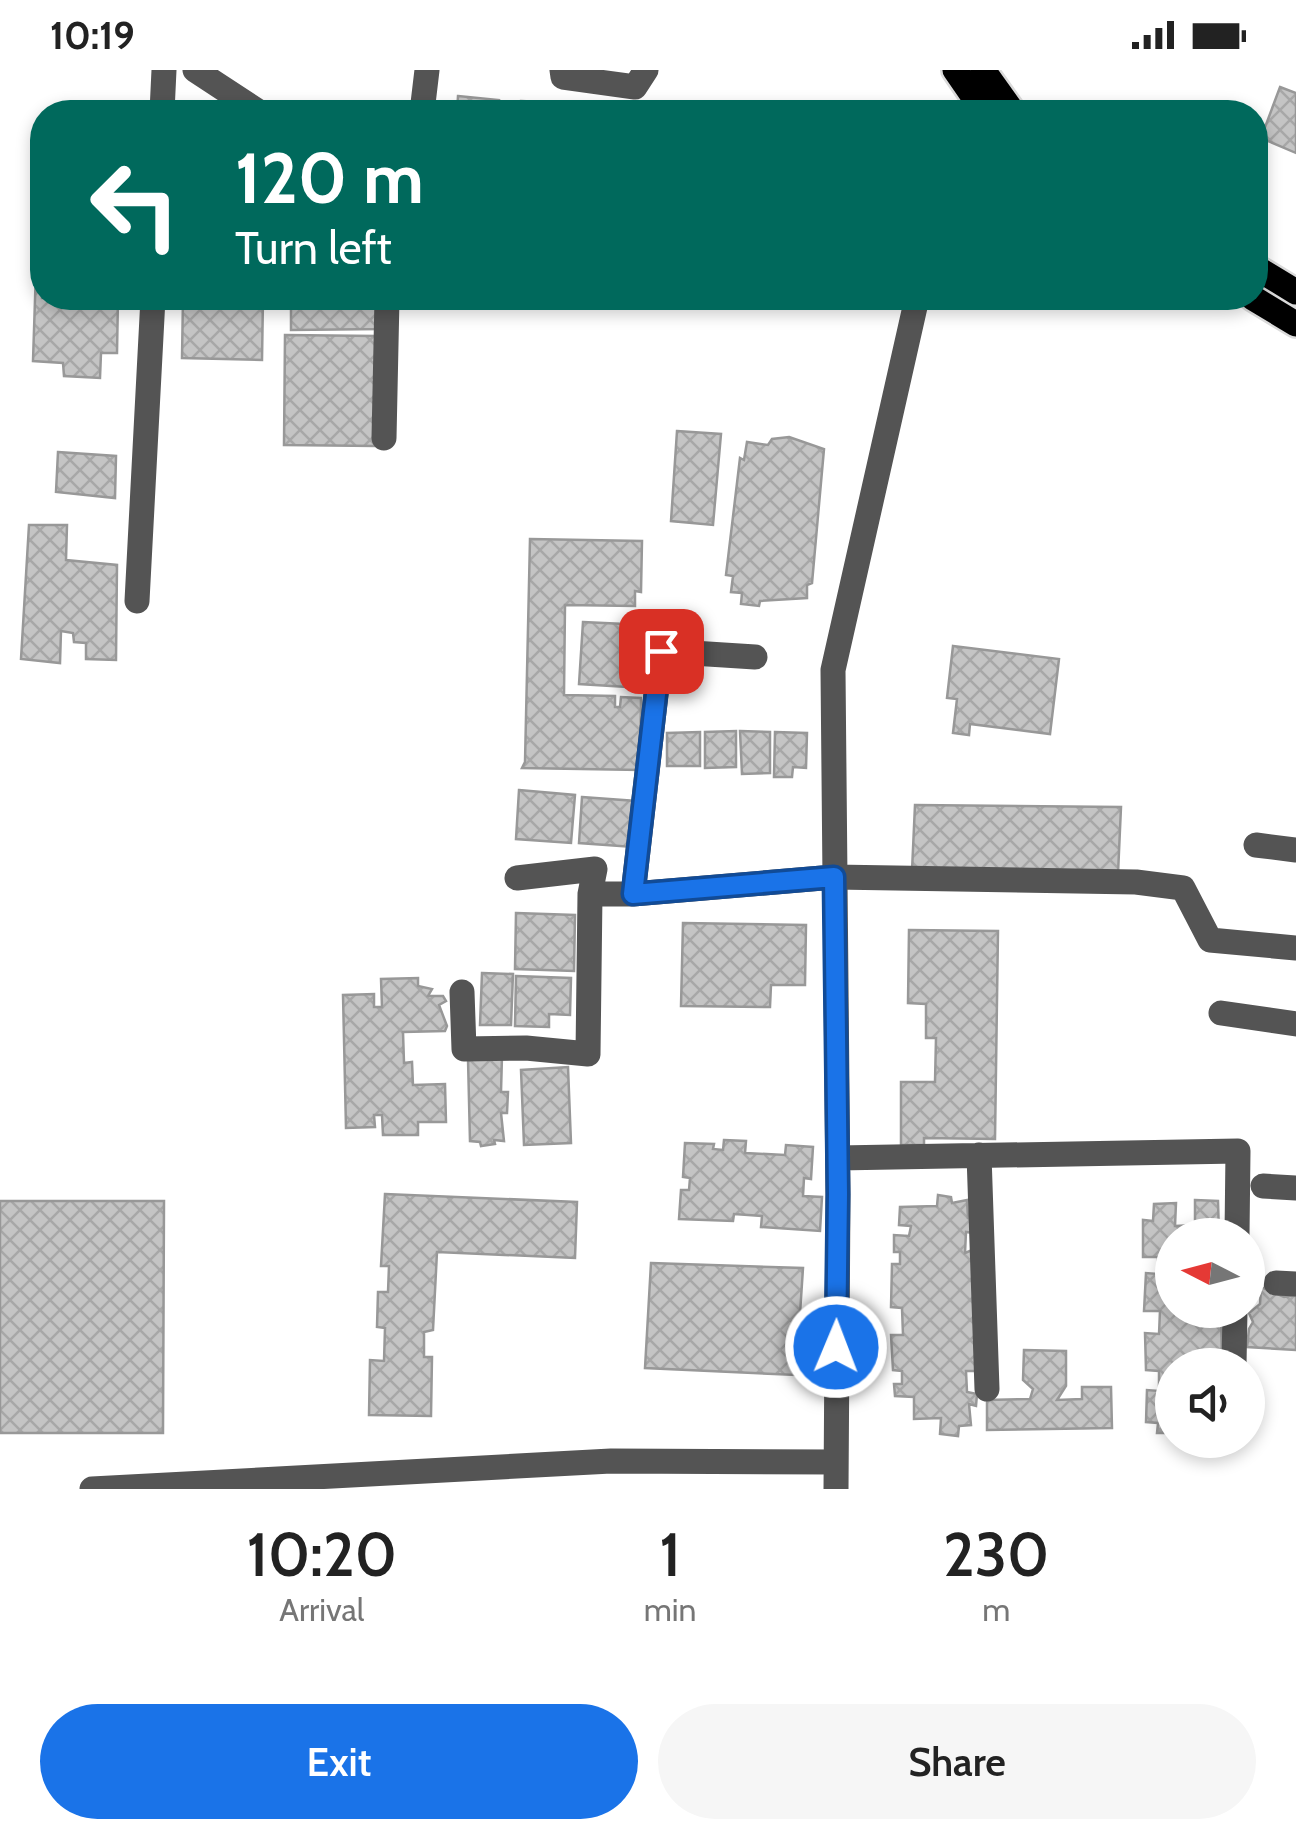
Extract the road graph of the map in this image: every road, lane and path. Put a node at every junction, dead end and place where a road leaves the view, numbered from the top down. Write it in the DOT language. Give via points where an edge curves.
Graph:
graph roads {
  1 [pos="164,70"];
  2 [pos="195,70"];
  3 [pos="427,70"];
  4 [pos="562,70"];
  5 [pos="646,70"];
  6 [pos="955,70"];
  7 [pos="983,70"];
  8 [pos="163,100"];
  9 [pos="241,100"];
  10 [pos="423,100"];
  11 [pos="983,100"];
  12 [pos="990,100"];
  13 [pos="1268,275"];
  14 [pos="1296,292"];
  15 [pos="1268,307"];
  16 [pos="152,310"];
  17 [pos="388,310"];
  18 [pos="914,310"];
  19 [pos="1296,324"];
  20 [pos="384,438"];
  21 [pos="136,601"];
  22 [pos="755,657"];
  23 [pos="1256,845"];
  24 [pos="1296,850"];
  25 [pos="834,877"];
  26 [pos="517,878"];
  27 [pos="590,894"];
  28 [pos="633,894"];
  29 [pos="1296,948"];
  30 [pos="462,992"];
  31 [pos="1221,1013"];
  32 [pos="1296,1024"];
  33 [pos="979,1155"];
  34 [pos="838,1158"];
  35 [pos="1263,1186"];
  36 [pos="1296,1188"];
  37 [pos="1237,1218"];
  38 [pos="987,1389"];
  39 [pos="834,1462"];
  40 [pos="92,1489"];
  41 [pos="836,1489"];
  1 -- 8 [label="street"];
  2 -- 9 [label="street"];
  3 -- 10 [label="street"];
  4 -- 5 [label="street" via="563,77 635,86"];
  6 -- 11 [label="main road"];
  7 -- 12 [label="main road"];
  13 -- 14 [label="main road"];
  15 -- 19 [label="main road"];
  16 -- 21 [label="street"];
  17 -- 20 [label="street"];
  18 -- 25 [label="street" via="833,670"];
  22 -- 28 [label="street" via="661,651"];
  23 -- 24 [label="street"];
  25 -- 28 [label="street"];
  25 -- 29 [label="street" via="1183,888 1210,940"];
  25 -- 34 [label="street"];
  26 -- 27 [label="street" via="594,869"];
  27 -- 28 [label="street"];
  27 -- 30 [label="street" via="588,1054 464,1048"];
  31 -- 32 [label="street"];
  33 -- 34 [label="street"];
  33 -- 37 [label="street" via="1238,1152"];
  33 -- 38 [label="street"];
  34 -- 39 [label="street"];
  35 -- 36 [label="street"];
  39 -- 40 [label="street" via="611,1462"];
  39 -- 41 [label="street"];
}
